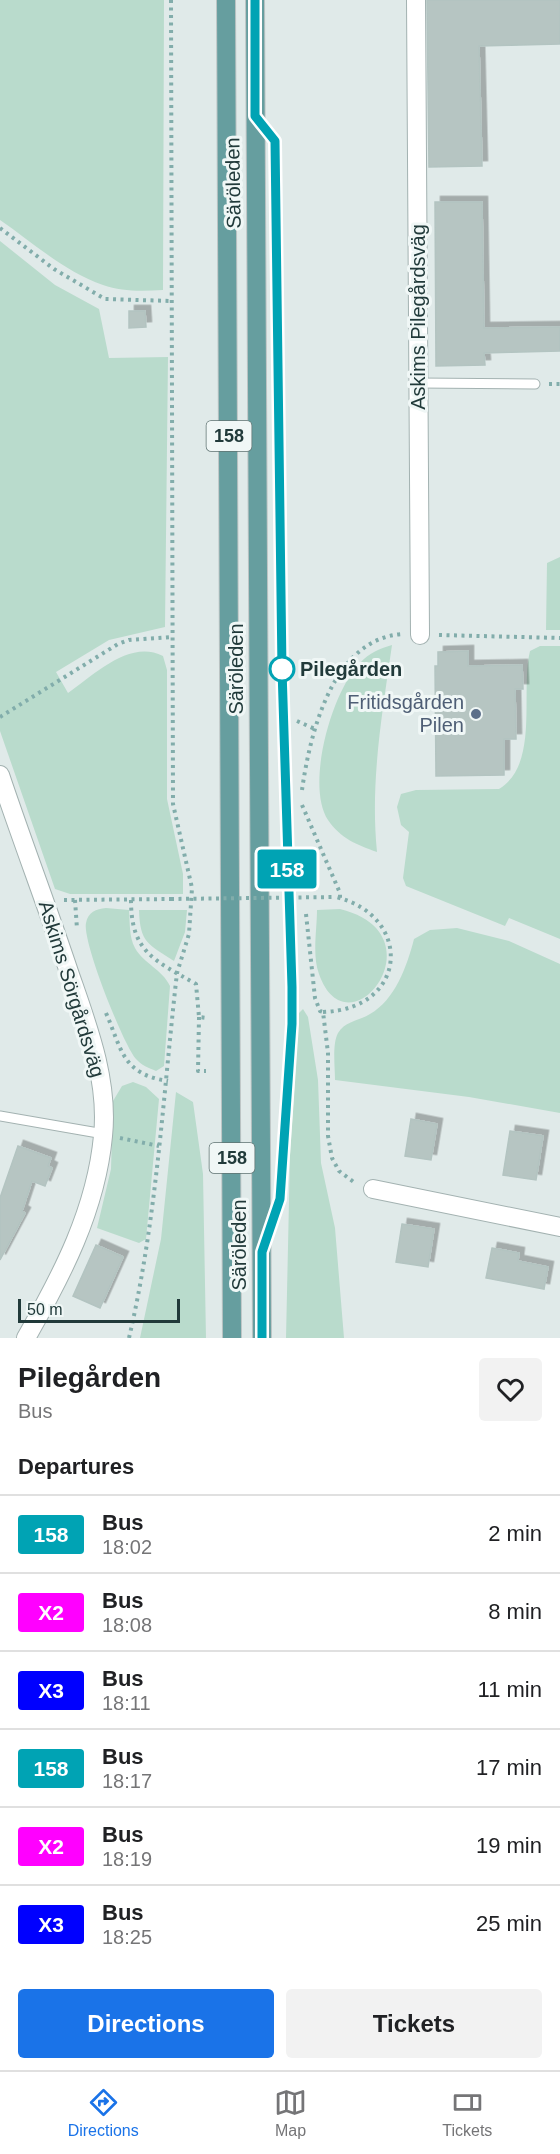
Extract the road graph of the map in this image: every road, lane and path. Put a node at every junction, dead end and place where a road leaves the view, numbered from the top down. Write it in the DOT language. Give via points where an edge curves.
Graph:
graph roads {
  1 [pos="171,0"];
  2 [pos="226,0"];
  3 [pos="255,0"];
  4 [pos="416,0"];
  5 [pos="255,116"];
  6 [pos="0,228"];
  7 [pos="172,301"];
  8 [pos="419,382"];
  9 [pos="535,384"];
  10 [pos="420,634"];
  11 [pos="172,638"];
  12 [pos="560,638"];
  13 [pos="0,717"];
  14 [pos="297,721"];
  15 [pos="315,729"];
  16 [pos="0,775"];
  17 [pos="302,791"];
  18 [pos="301,825"];
  19 [pos="304,889"];
  20 [pos="338,897"];
  21 [pos="131,900"];
  22 [pos="305,900"];
  23 [pos="306,910"];
  24 [pos="78,933"];
  25 [pos="177,973"];
  26 [pos="104,1010"];
  27 [pos="323,1012"];
  28 [pos="199,1017"];
  29 [pos="207,1017"];
  30 [pos="206,1071"];
  31 [pos="168,1081"];
  32 [pos="0,1116"];
  33 [pos="107,1135"];
  34 [pos="159,1146"];
  35 [pos="373,1189"];
  36 [pos="560,1227"];
  37 [pos="262,1252"];
  38 [pos="26,1338"];
  39 [pos="129,1338"];
  40 [pos="232,1338"];
  41 [pos="262,1338"];
  1 -- 7 [label="path"];
  2 -- 40 [label="main road, Säröleden / 158"];
  3 -- 5 [label="main road, Säröleden / 158"];
  4 -- 8 [label="street, Askims Pilegårdsväg"];
  5 -- 37 [label="main road, Säröleden / 158"];
  5 -- 37 [label="lane" via="275,141 282,669 292,982 280,1199"];
  6 -- 7 [label="path" via="105,299"];
  7 -- 11 [label="path"];
  8 -- 9 [label="lane"];
  8 -- 10 [label="street, Askims Pilegårdsväg"];
  10 -- 12 [label="path"];
  10 -- 15 [label="path" via="399,633 374,641 357,653 337,678"];
  11 -- 13 [label="path" via="118,644"];
  11 -- 25 [label="path" via="173,804 192,888 189,934"];
  14 -- 15 [label="path"];
  15 -- 17 [label="path"];
  16 -- 33 [label="street, Askims Sörgårdsväg" via="93,1048"];
  18 -- 20 [label="path" via="300,802"];
  19 -- 22 [label="path"];
  20 -- 21 [label="path, bridge"];
  20 -- 27 [label="path" via="356,903 379,921 390,958 381,988 372,997 362,1005"];
  21 -- 24 [label="path" via="75,900"];
  21 -- 25 [label="path" via="132,929 139,944"];
  23 -- 27 [label="path" via="315,998"];
  25 -- 28 [label="path" via="196,984"];
  25 -- 31 [label="path"];
  26 -- 31 [label="path" via="133,1070"];
  27 -- 35 [label="path" via="332,1158 352,1182"];
  28 -- 29 [label="path"];
  28 -- 30 [label="path" via="198,1071"];
  31 -- 34 [label="path"];
  32 -- 33 [label="lane"];
  33 -- 34 [label="path"];
  33 -- 38 [label="street, Askims Sörgårdsväg" via="78,1237"];
  34 -- 39 [label="path" via="142,1282"];
  35 -- 36 [label="street"];
  37 -- 41 [label="main road, Säröleden / 158"];
}
